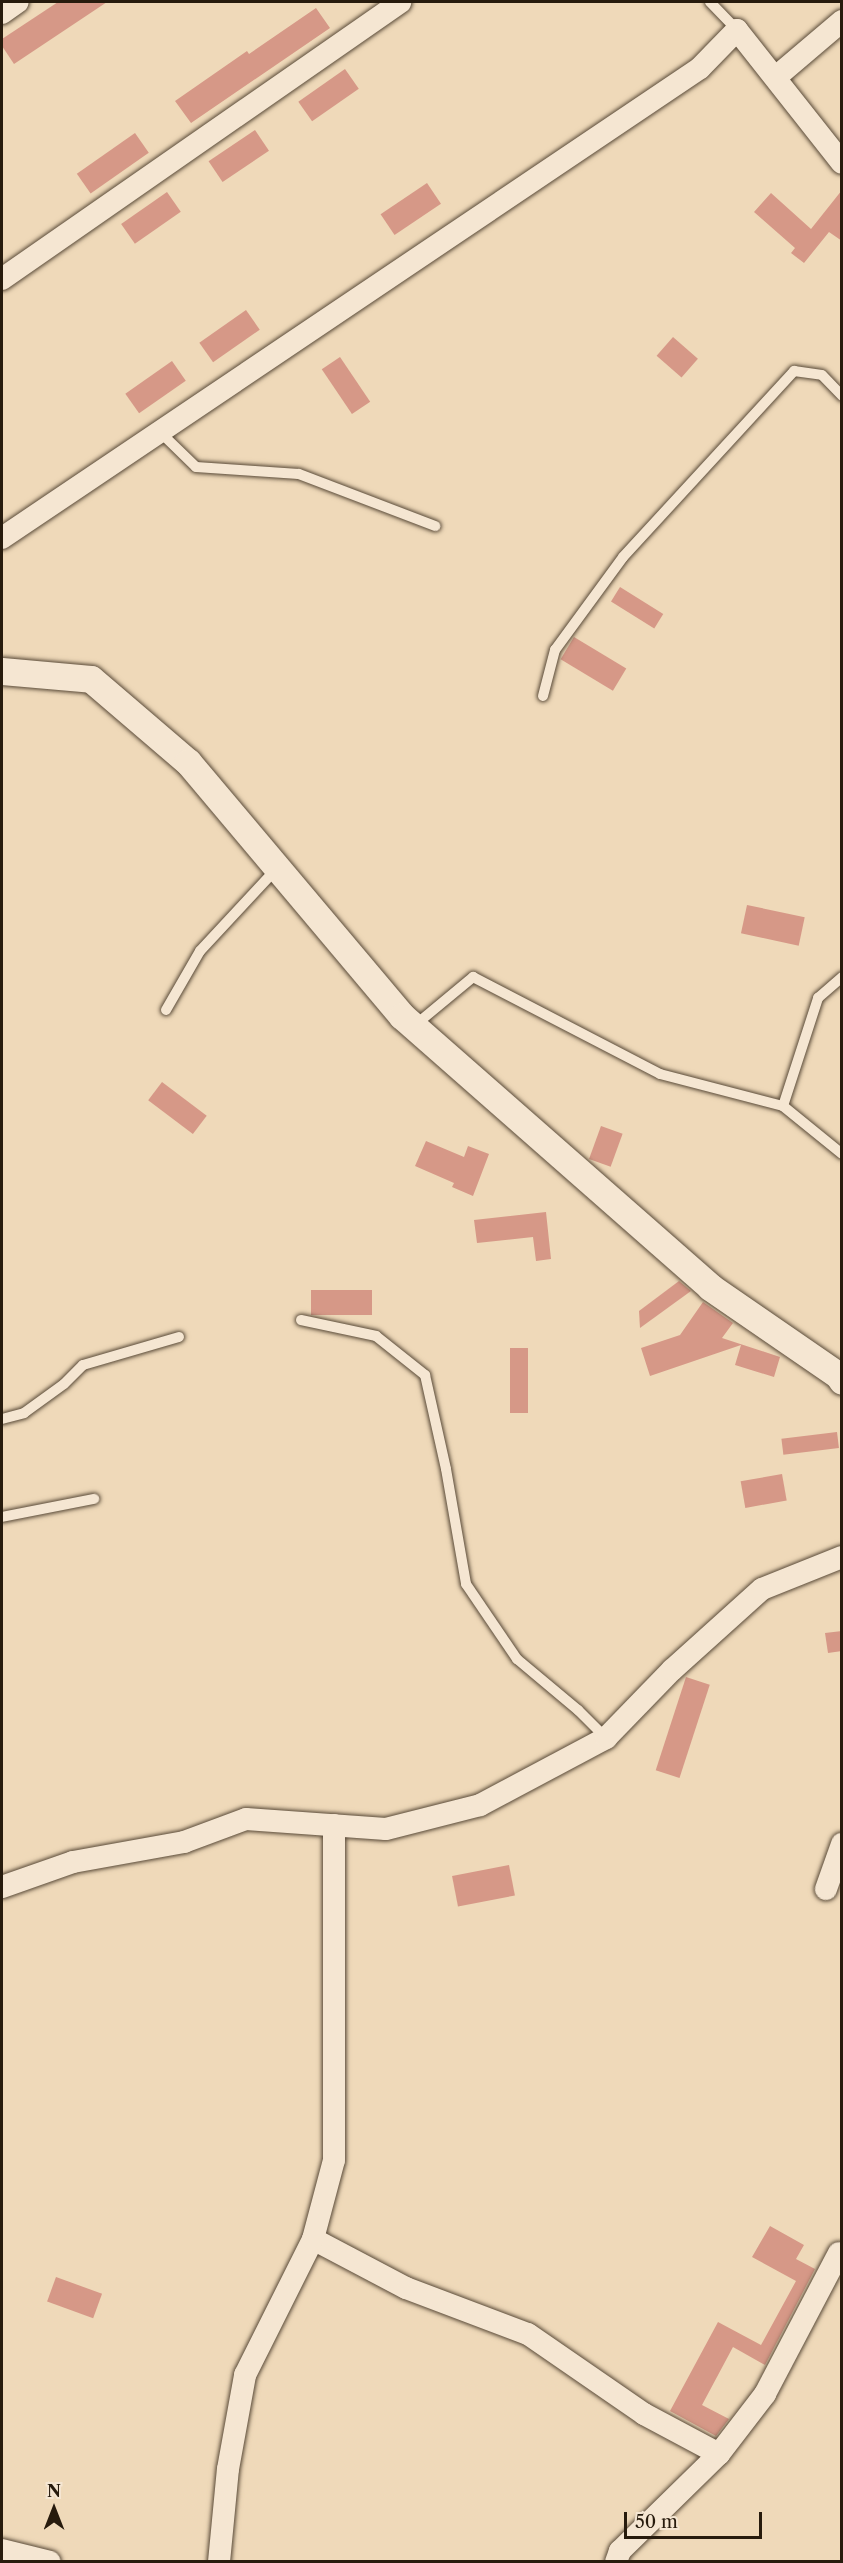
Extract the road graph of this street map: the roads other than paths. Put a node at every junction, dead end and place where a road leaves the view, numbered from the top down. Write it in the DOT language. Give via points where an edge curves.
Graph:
graph roads {
  1 [pos="18,2"];
  2 [pos="400,2"];
  3 [pos="710,2"];
  4 [pos="2,13"];
  5 [pos="842,21"];
  6 [pos="736,30"];
  7 [pos="776,77"];
  8 [pos="842,163"];
  9 [pos="2,279"];
  10 [pos="842,396"];
  11 [pos="160,432"];
  12 [pos="435,526"];
  13 [pos="2,538"];
  14 [pos="2,671"];
  15 [pos="543,696"];
  16 [pos="277,868"];
  17 [pos="842,976"];
  18 [pos="166,1010"];
  19 [pos="414,1026"];
  20 [pos="783,1106"];
  21 [pos="842,1154"];
  22 [pos="301,1320"];
  23 [pos="179,1337"];
  24 [pos="840,1375"];
  25 [pos="2,1419"];
  26 [pos="94,1500"];
  27 [pos="2,1517"];
  28 [pos="842,1557"];
  29 [pos="606,1738"];
  30 [pos="334,1825"];
  31 [pos="842,1844"];
  32 [pos="2,1887"];
  33 [pos="826,1890"];
  34 [pos="314,2239"];
  35 [pos="839,2253"];
  36 [pos="719,2454"];
  37 [pos="2,2550"];
  38 [pos="50,2562"];
  39 [pos="219,2562"];
  40 [pos="616,2562"];
  1 -- 4 [label="street"];
  2 -- 9 [label="street"];
  3 -- 6 [label="lane"];
  5 -- 7 [label="street"];
  6 -- 7 [label="street"];
  6 -- 11 [label="street" via="700,68"];
  7 -- 8 [label="street"];
  10 -- 15 [label="lane" via="822,375 794,371 623,558 555,650"];
  11 -- 12 [label="lane" via="196,467 299,474"];
  11 -- 13 [label="street"];
  14 -- 16 [label="street" via="91,679 188,762"];
  16 -- 18 [label="lane" via="200,951"];
  16 -- 19 [label="street"];
  17 -- 20 [label="lane" via="818,998"];
  19 -- 20 [label="lane" via="473,976 660,1074"];
  19 -- 24 [label="street" via="710,1287"];
  20 -- 21 [label="lane"];
  22 -- 29 [label="lane" via="376,1336 425,1375 466,1584 517,1659 579,1710"];
  23 -- 25 [label="lane" via="82,1365 64,1384 24,1413"];
  26 -- 27 [label="lane"];
  28 -- 29 [label="street" via="762,1589 672,1670"];
  29 -- 30 [label="street" via="480,1805 386,1829"];
  30 -- 32 [label="street" via="246,1819 184,1842 73,1862"];
  30 -- 34 [label="street" via="334,2160"];
  31 -- 33 [label="street"];
  34 -- 36 [label="street" via="406,2288 528,2334 644,2414"];
  34 -- 39 [label="street" via="245,2374 228,2469"];
  35 -- 36 [label="street" via="765,2394"];
  36 -- 40 [label="street" via="620,2551"];
  37 -- 38 [label="street"];
}
